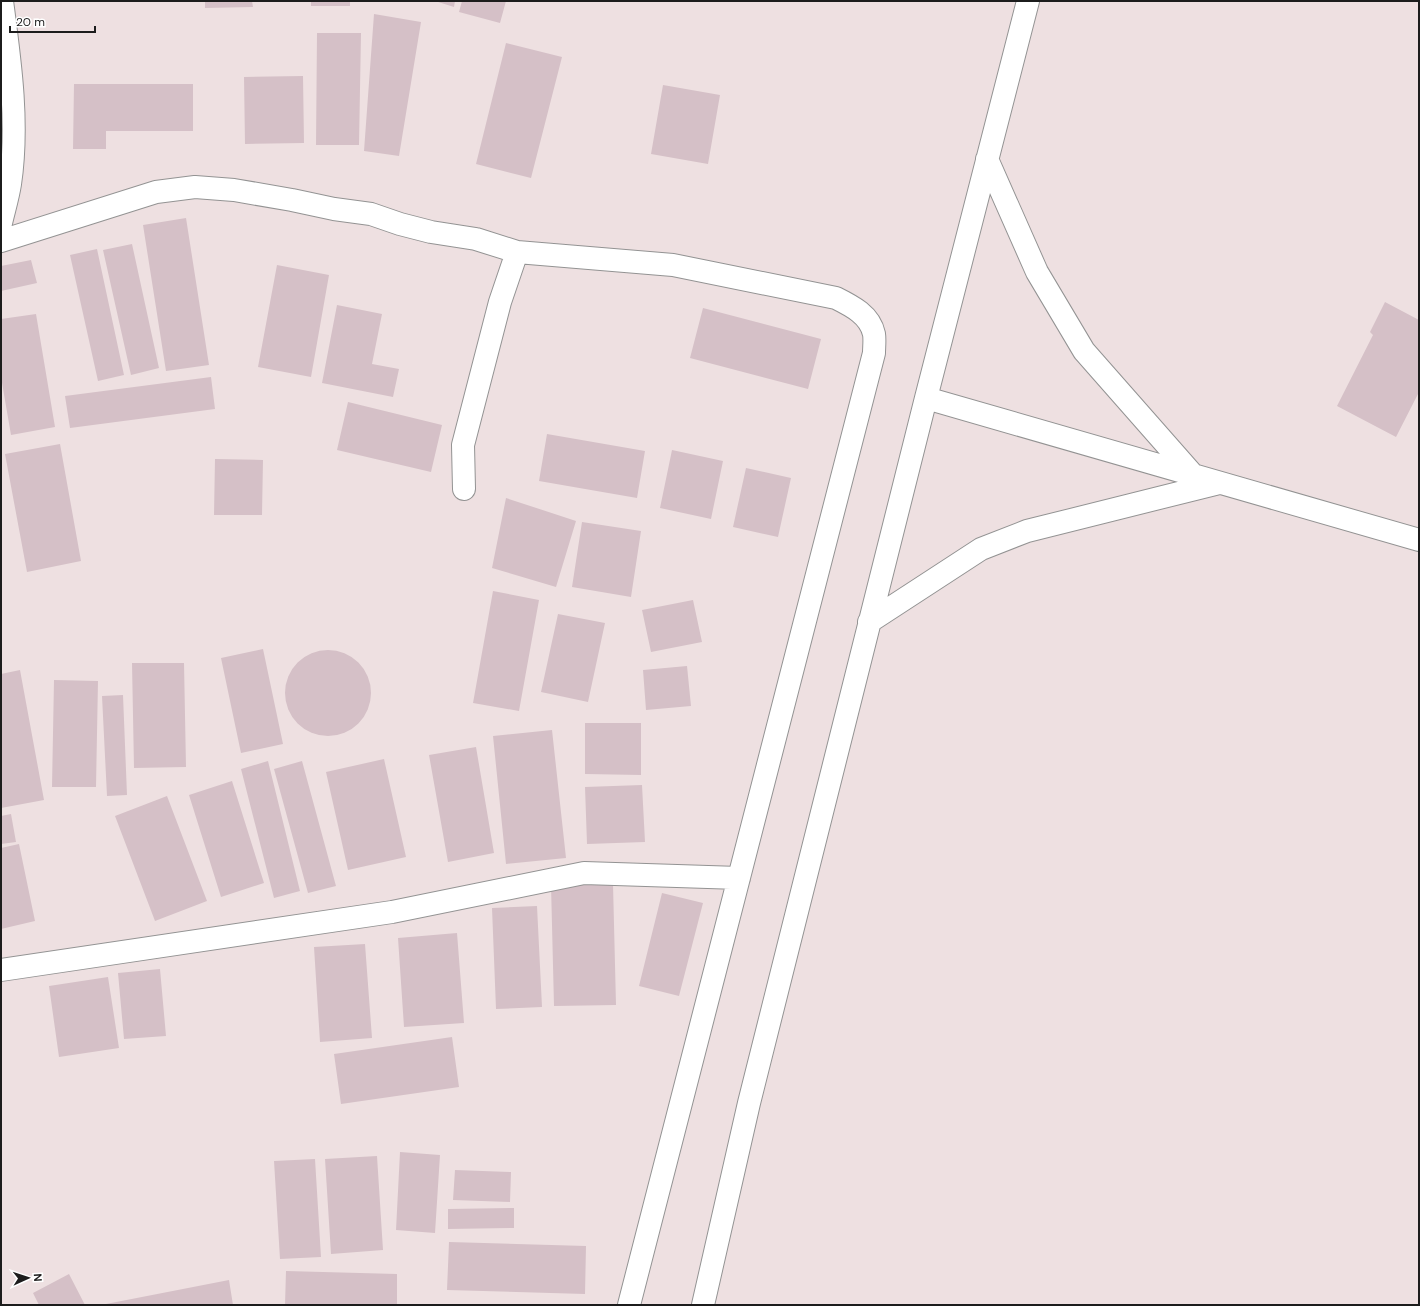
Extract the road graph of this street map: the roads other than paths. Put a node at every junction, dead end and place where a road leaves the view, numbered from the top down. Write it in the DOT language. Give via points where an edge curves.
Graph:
graph roads {
  1 [pos="2,1"];
  2 [pos="1028,1"];
  3 [pos="987,159"];
  4 [pos="1,223"];
  5 [pos="1,241"];
  6 [pos="517,252"];
  7 [pos="926,398"];
  8 [pos="1194,476"];
  9 [pos="1219,483"];
  10 [pos="464,489"];
  11 [pos="1419,540"];
  12 [pos="869,622"];
  13 [pos="739,878"];
  14 [pos="1,970"];
  15 [pos="629,1305"];
  16 [pos="703,1305"];
  1 -- 4 [label="street" via="11,70 14,141 10,185"];
  2 -- 3 [label="street"];
  3 -- 7 [label="street"];
  3 -- 8 [label="street" via="1037,272 1084,351"];
  5 -- 6 [label="street" via="156,192 195,187 234,190 371,214 400,224 476,240"];
  6 -- 10 [label="street" via="500,302 463,444"];
  6 -- 13 [label="street" via="681,267 836,298 856,308 869,321 874,334 874,353"];
  7 -- 8 [label="street"];
  7 -- 12 [label="street"];
  8 -- 9 [label="street"];
  9 -- 11 [label="street"];
  9 -- 12 [label="street" via="1020,533 981,549"];
  12 -- 16 [label="street" via="749,1103"];
  13 -- 14 [label="street" via="584,873 392,912"];
  13 -- 15 [label="street"];
}
